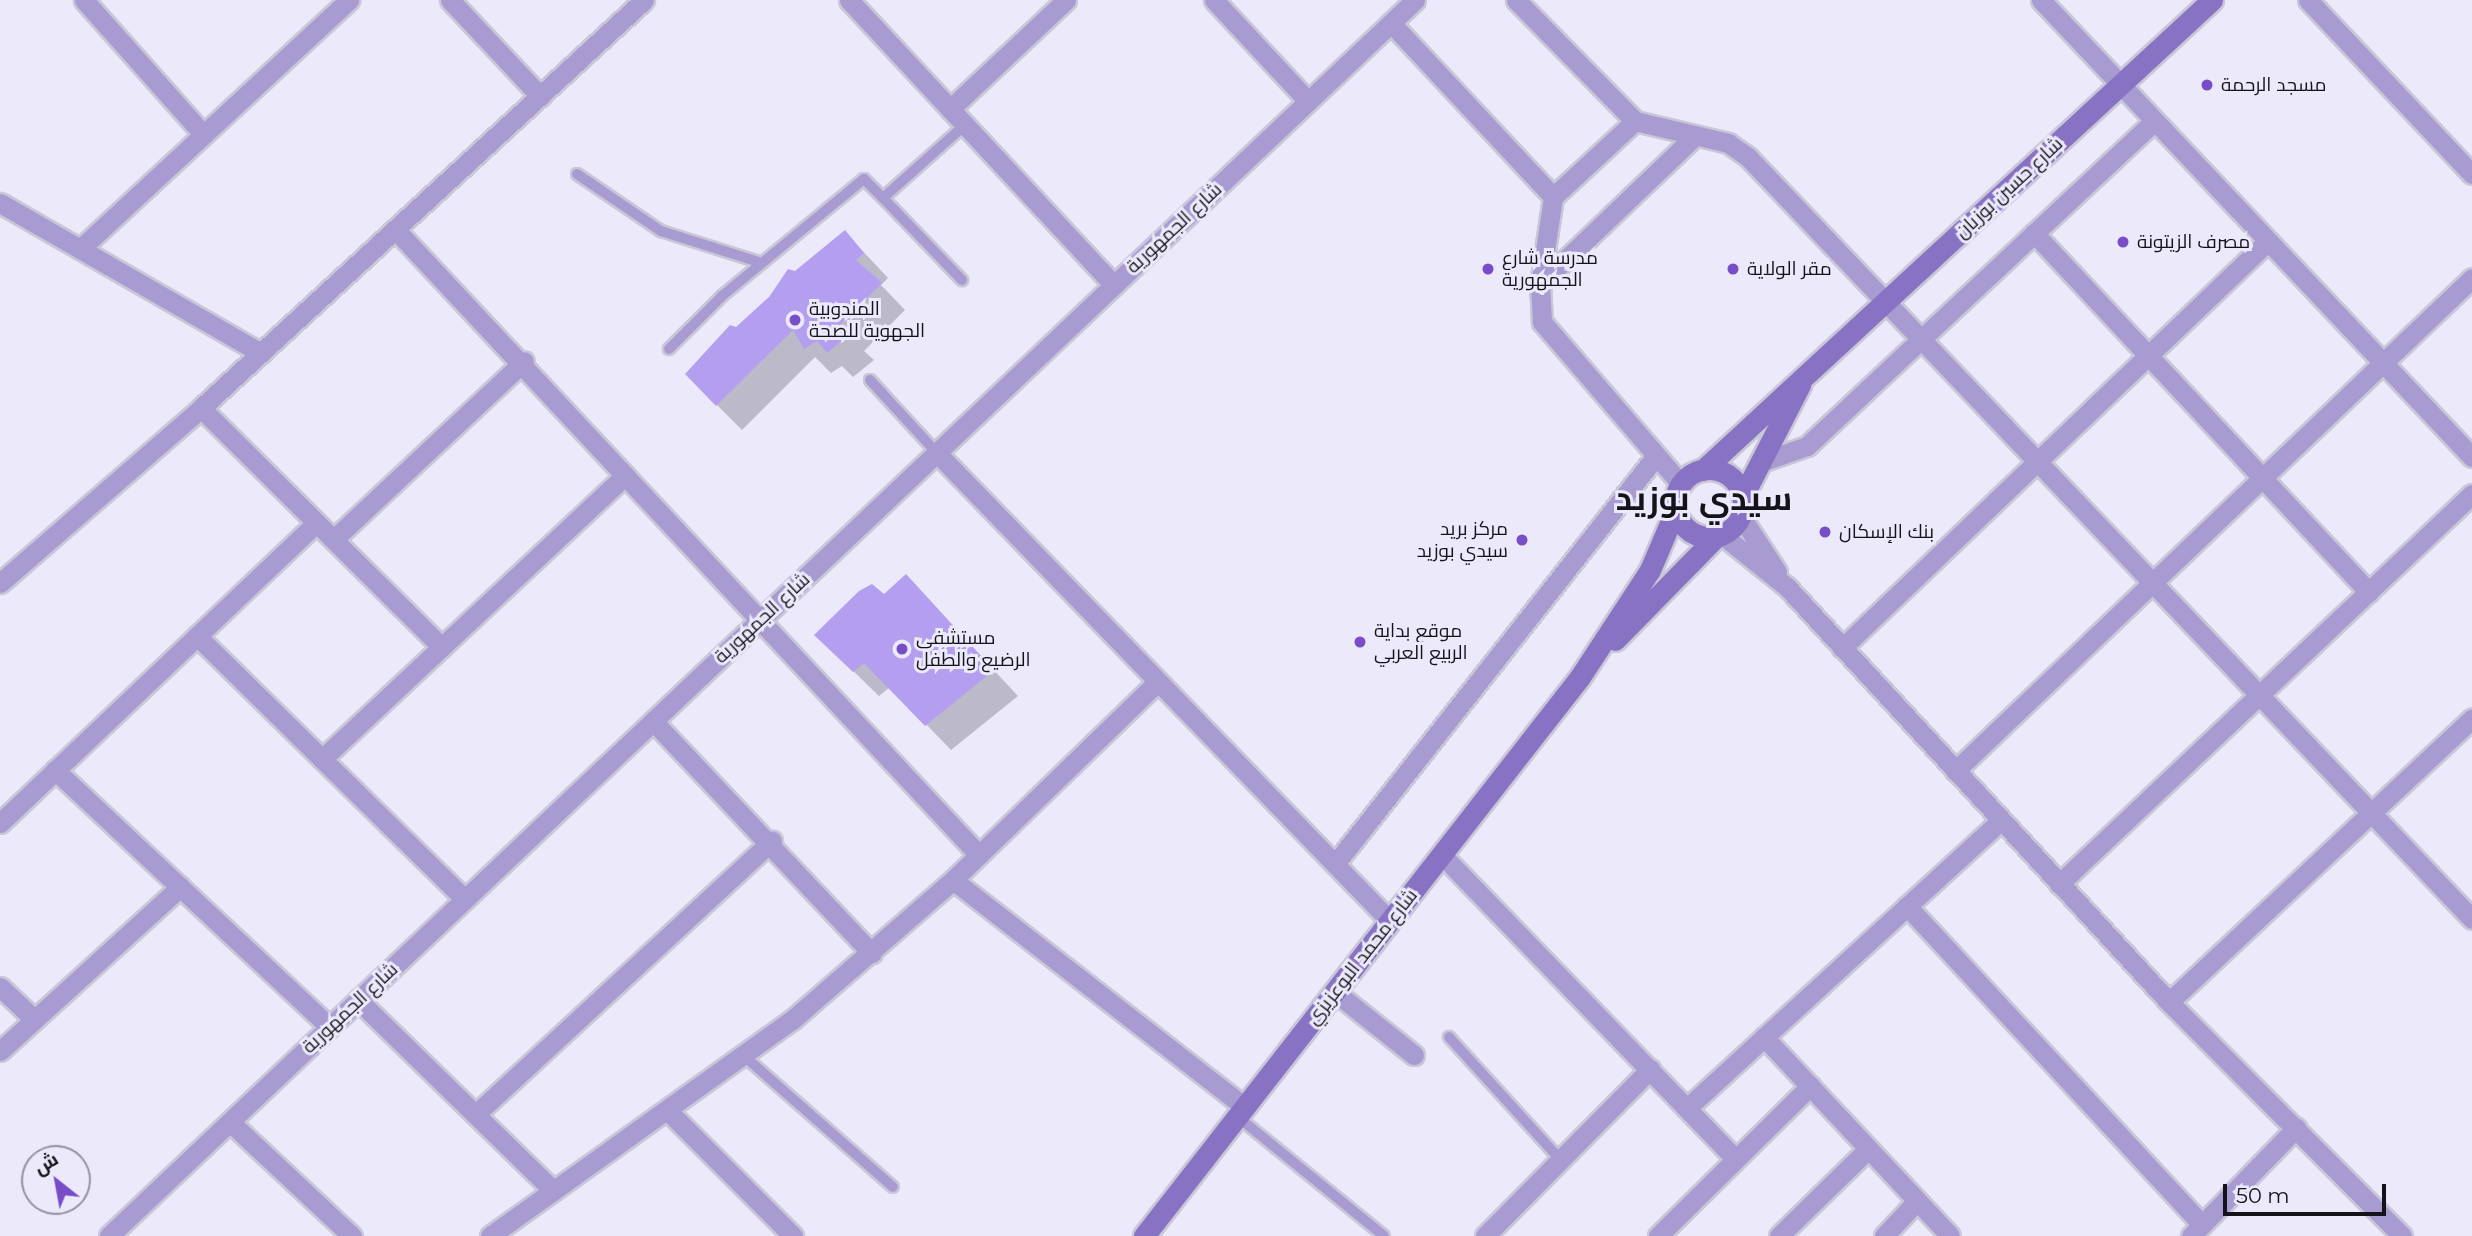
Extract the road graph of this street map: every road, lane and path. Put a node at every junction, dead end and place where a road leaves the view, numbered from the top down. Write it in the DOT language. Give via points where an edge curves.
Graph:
graph roads {
  1 [pos="84,0"];
  2 [pos="349,0"];
  3 [pos="450,0"];
  4 [pos="644,0"];
  5 [pos="849,0"];
  6 [pos="1066,0"];
  7 [pos="1214,0"];
  8 [pos="1415,0"];
  9 [pos="1516,0"];
  10 [pos="2041,0"];
  11 [pos="2212,0"];
  12 [pos="2308,0"];
  13 [pos="1391,23"];
  14 [pos="2120,85"];
  15 [pos="540,96"];
  16 [pos="1308,101"];
  17 [pos="950,110"];
  18 [pos="1635,121"];
  19 [pos="2154,121"];
  20 [pos="965,125"];
  21 [pos="202,133"];
  22 [pos="1694,137"];
  23 [pos="577,174"];
  24 [pos="2472,174"];
  25 [pos="1553,197"];
  26 [pos="883,198"];
  27 [pos="0,203"];
  28 [pos="395,229"];
  29 [pos="2034,233"];
  30 [pos="2268,241"];
  31 [pos="79,249"];
  32 [pos="762,263"];
  33 [pos="2472,278"];
  34 [pos="962,280"];
  35 [pos="1540,284"];
  36 [pos="1114,285"];
  37 [pos="1888,301"];
  38 [pos="1922,338"];
  39 [pos="669,349"];
  40 [pos="261,353"];
  41 [pos="2148,355"];
  42 [pos="524,361"];
  43 [pos="2383,363"];
  44 [pos="1805,374"];
  45 [pos="870,380"];
  46 [pos="201,408"];
  47 [pos="937,453"];
  48 [pos="1656,456"];
  49 [pos="2472,457"];
  50 [pos="2038,460"];
  51 [pos="1761,462"];
  52 [pos="1703,470"];
  53 [pos="625,475"];
  54 [pos="2263,478"];
  55 [pos="1681,484"];
  56 [pos="2472,494"];
  57 [pos="1741,505"];
  58 [pos="1675,509"];
  59 [pos="316,523"];
  60 [pos="1718,535"];
  61 [pos="334,539"];
  62 [pos="2153,582"];
  63 [pos="0,583"];
  64 [pos="1787,587"];
  65 [pos="2369,592"];
  66 [pos="760,620"];
  67 [pos="197,636"];
  68 [pos="442,647"];
  69 [pos="1842,648"];
  70 [pos="1580,677"];
  71 [pos="1157,682"];
  72 [pos="2260,694"];
  73 [pos="2472,718"];
  74 [pos="653,721"];
  75 [pos="322,759"];
  76 [pos="55,771"];
  77 [pos="1955,771"];
  78 [pos="2371,813"];
  79 [pos="2001,820"];
  80 [pos="0,823"];
  81 [pos="772,841"];
  82 [pos="977,853"];
  83 [pos="1442,855"];
  84 [pos="1335,864"];
  85 [pos="953,880"];
  86 [pos="2059,884"];
  87 [pos="180,887"];
  88 [pos="465,899"];
  89 [pos="1907,906"];
  90 [pos="2472,919"];
  91 [pos="1390,921"];
  92 [pos="872,953"];
  93 [pos="0,986"];
  94 [pos="1335,992"];
  95 [pos="359,1000"];
  96 [pos="2169,1002"];
  97 [pos="34,1019"];
  98 [pos="330,1027"];
  99 [pos="1449,1037"];
  100 [pos="1764,1037"];
  101 [pos="0,1051"];
  102 [pos="1414,1055"];
  103 [pos="744,1056"];
  104 [pos="1650,1069"];
  105 [pos="1810,1086"];
  106 [pos="1687,1108"];
  107 [pos="668,1111"];
  108 [pos="478,1112"];
  109 [pos="1242,1112"];
  110 [pos="230,1122"];
  111 [pos="2296,1128"];
  112 [pos="1868,1149"];
  113 [pos="1558,1157"];
  114 [pos="1734,1157"];
  115 [pos="893,1187"];
  116 [pos="552,1189"];
  117 [pos="1917,1201"];
  118 [pos="514,1219"];
  119 [pos="2197,1231"];
  120 [pos="109,1236"];
  121 [pos="352,1236"];
  122 [pos="490,1236"];
  123 [pos="526,1236"];
  124 [pos="793,1236"];
  125 [pos="1144,1236"];
  126 [pos="1384,1236"];
  127 [pos="1485,1236"];
  128 [pos="1658,1236"];
  129 [pos="1779,1236"];
  130 [pos="1884,1236"];
  131 [pos="1950,1236"];
  132 [pos="2402,1236"];
  1 -- 21 [label="street"];
  2 -- 21 [label="street"];
  3 -- 15 [label="street"];
  4 -- 15 [label="street"];
  5 -- 17 [label="street"];
  6 -- 17 [label="street"];
  7 -- 16 [label="street"];
  8 -- 13 [label="street, شارع الجمهورية"];
  9 -- 18 [label="street"];
  10 -- 14 [label="street"];
  11 -- 14 [label="main road, شارع حسين بوزيان"];
  12 -- 24 [label="street"];
  13 -- 16 [label="street, شارع الجمهورية"];
  13 -- 25 [label="street"];
  14 -- 19 [label="street"];
  14 -- 37 [label="main road, شارع حسين بوزيان"];
  15 -- 28 [label="street"];
  16 -- 36 [label="street, شارع الجمهورية"];
  17 -- 20 [label="street"];
  18 -- 22 [label="street"];
  18 -- 25 [label="street"];
  19 -- 29 [label="street"];
  19 -- 30 [label="street"];
  20 -- 26 [label="lane"];
  20 -- 36 [label="street"];
  21 -- 31 [label="street"];
  22 -- 35 [label="street"];
  22 -- 37 [label="street" via="1728,143 1748,157"];
  23 -- 32 [label="lane" via="661,231"];
  25 -- 35 [label="street"];
  26 -- 32 [label="lane" via="864,179"];
  26 -- 34 [label="lane"];
  27 -- 31 [label="street"];
  28 -- 40 [label="street"];
  28 -- 42 [label="street"];
  29 -- 38 [label="street"];
  29 -- 41 [label="street"];
  30 -- 41 [label="street"];
  30 -- 43 [label="street"];
  31 -- 40 [label="street"];
  32 -- 39 [label="lane"];
  33 -- 43 [label="street"];
  35 -- 48 [label="street" via="1542,322 1551,339"];
  36 -- 47 [label="street, شارع الجمهورية"];
  37 -- 38 [label="street"];
  37 -- 44 [label="main road, شارع حسين بوزيان"];
  38 -- 50 [label="street"];
  38 -- 51 [label="street" via="1807,446"];
  40 -- 46 [label="street"];
  41 -- 50 [label="street"];
  41 -- 54 [label="street"];
  42 -- 53 [label="street"];
  42 -- 61 [label="street"];
  43 -- 49 [label="street"];
  43 -- 54 [label="street"];
  44 -- 51 [label="main road, شارع حسين بوزيان"];
  44 -- 52 [label="main road, شارع حسين بوزيان"];
  45 -- 47 [label="lane"];
  46 -- 59 [label="street"];
  46 -- 63 [label="street"];
  47 -- 66 [label="street, شارع الجمهورية"];
  47 -- 71 [label="street"];
  48 -- 55 [label="street"];
  48 -- 84 [label="street"];
  50 -- 62 [label="street"];
  50 -- 69 [label="street"];
  51 -- 57 [label="main road, شارع حسين بوزيان"];
  52 -- 55 [label="main road"];
  52 -- 57 [label="main road" via="1728,475"];
  53 -- 66 [label="street"];
  53 -- 68 [label="street"];
  54 -- 62 [label="street"];
  54 -- 65 [label="street"];
  55 -- 58 [label="main road"];
  56 -- 65 [label="street"];
  57 -- 60 [label="main road"];
  57 -- 64 [label="street"];
  58 -- 60 [label="main road" via="1690,531"];
  58 -- 70 [label="main road, شارع محمد البوعزيزي" via="1650,569"];
  59 -- 61 [label="street"];
  59 -- 67 [label="street"];
  60 -- 64 [label="street"];
  60 -- 70 [label="main road, شارع محمد البوعزيزي"];
  61 -- 68 [label="street"];
  62 -- 72 [label="street"];
  62 -- 77 [label="street"];
  64 -- 69 [label="street"];
  65 -- 72 [label="street"];
  66 -- 74 [label="street, شارع الجمهورية"];
  66 -- 82 [label="street"];
  67 -- 75 [label="street"];
  67 -- 76 [label="street"];
  68 -- 75 [label="street"];
  69 -- 77 [label="street"];
  70 -- 83 [label="main road, شارع محمد البوعزيزي"];
  71 -- 82 [label="street"];
  71 -- 84 [label="street"];
  72 -- 78 [label="street"];
  72 -- 86 [label="street"];
  73 -- 78 [label="street"];
  74 -- 81 [label="street"];
  74 -- 88 [label="street, شارع الجمهورية"];
  75 -- 88 [label="street"];
  76 -- 80 [label="street"];
  76 -- 87 [label="street"];
  77 -- 79 [label="street"];
  78 -- 90 [label="street"];
  78 -- 96 [label="street"];
  79 -- 86 [label="street"];
  79 -- 89 [label="street"];
  81 -- 92 [label="street"];
  81 -- 108 [label="street"];
  82 -- 85 [label="street"];
  83 -- 91 [label="main road, شارع محمد البوعزيزي"];
  83 -- 104 [label="street"];
  84 -- 91 [label="street"];
  85 -- 92 [label="street"];
  85 -- 109 [label="street"];
  86 -- 96 [label="street"];
  87 -- 97 [label="street"];
  87 -- 98 [label="street"];
  88 -- 95 [label="street, شارع الجمهورية"];
  89 -- 100 [label="street"];
  89 -- 119 [label="street"];
  91 -- 94 [label="main road, شارع محمد البوعزيزي"];
  92 -- 103 [label="street"];
  93 -- 97 [label="street"];
  94 -- 102 [label="street"];
  94 -- 109 [label="main road, شارع محمد البوعزيزي"];
  95 -- 98 [label="street, شارع الجمهورية"];
  95 -- 108 [label="street"];
  96 -- 111 [label="street"];
  97 -- 101 [label="street"];
  98 -- 110 [label="street, شارع الجمهورية"];
  99 -- 113 [label="lane"];
  100 -- 105 [label="street"];
  100 -- 106 [label="street"];
  103 -- 107 [label="street"];
  103 -- 115 [label="lane"];
  104 -- 106 [label="street"];
  104 -- 113 [label="street"];
  105 -- 112 [label="street"];
  105 -- 114 [label="street"];
  106 -- 114 [label="street"];
  107 -- 116 [label="street"];
  107 -- 124 [label="street"];
  108 -- 116 [label="street"];
  109 -- 125 [label="main road, شارع محمد البوعزيزي"];
  109 -- 126 [label="lane"];
  110 -- 120 [label="street, شارع الجمهورية"];
  110 -- 121 [label="street"];
  111 -- 119 [label="street"];
  111 -- 132 [label="street"];
  112 -- 117 [label="street"];
  112 -- 129 [label="street"];
  113 -- 127 [label="street"];
  114 -- 128 [label="street"];
  116 -- 118 [label="street"];
  117 -- 130 [label="street"];
  117 -- 131 [label="street"];
  118 -- 122 [label="street"];
  118 -- 123 [label="street"];
}
